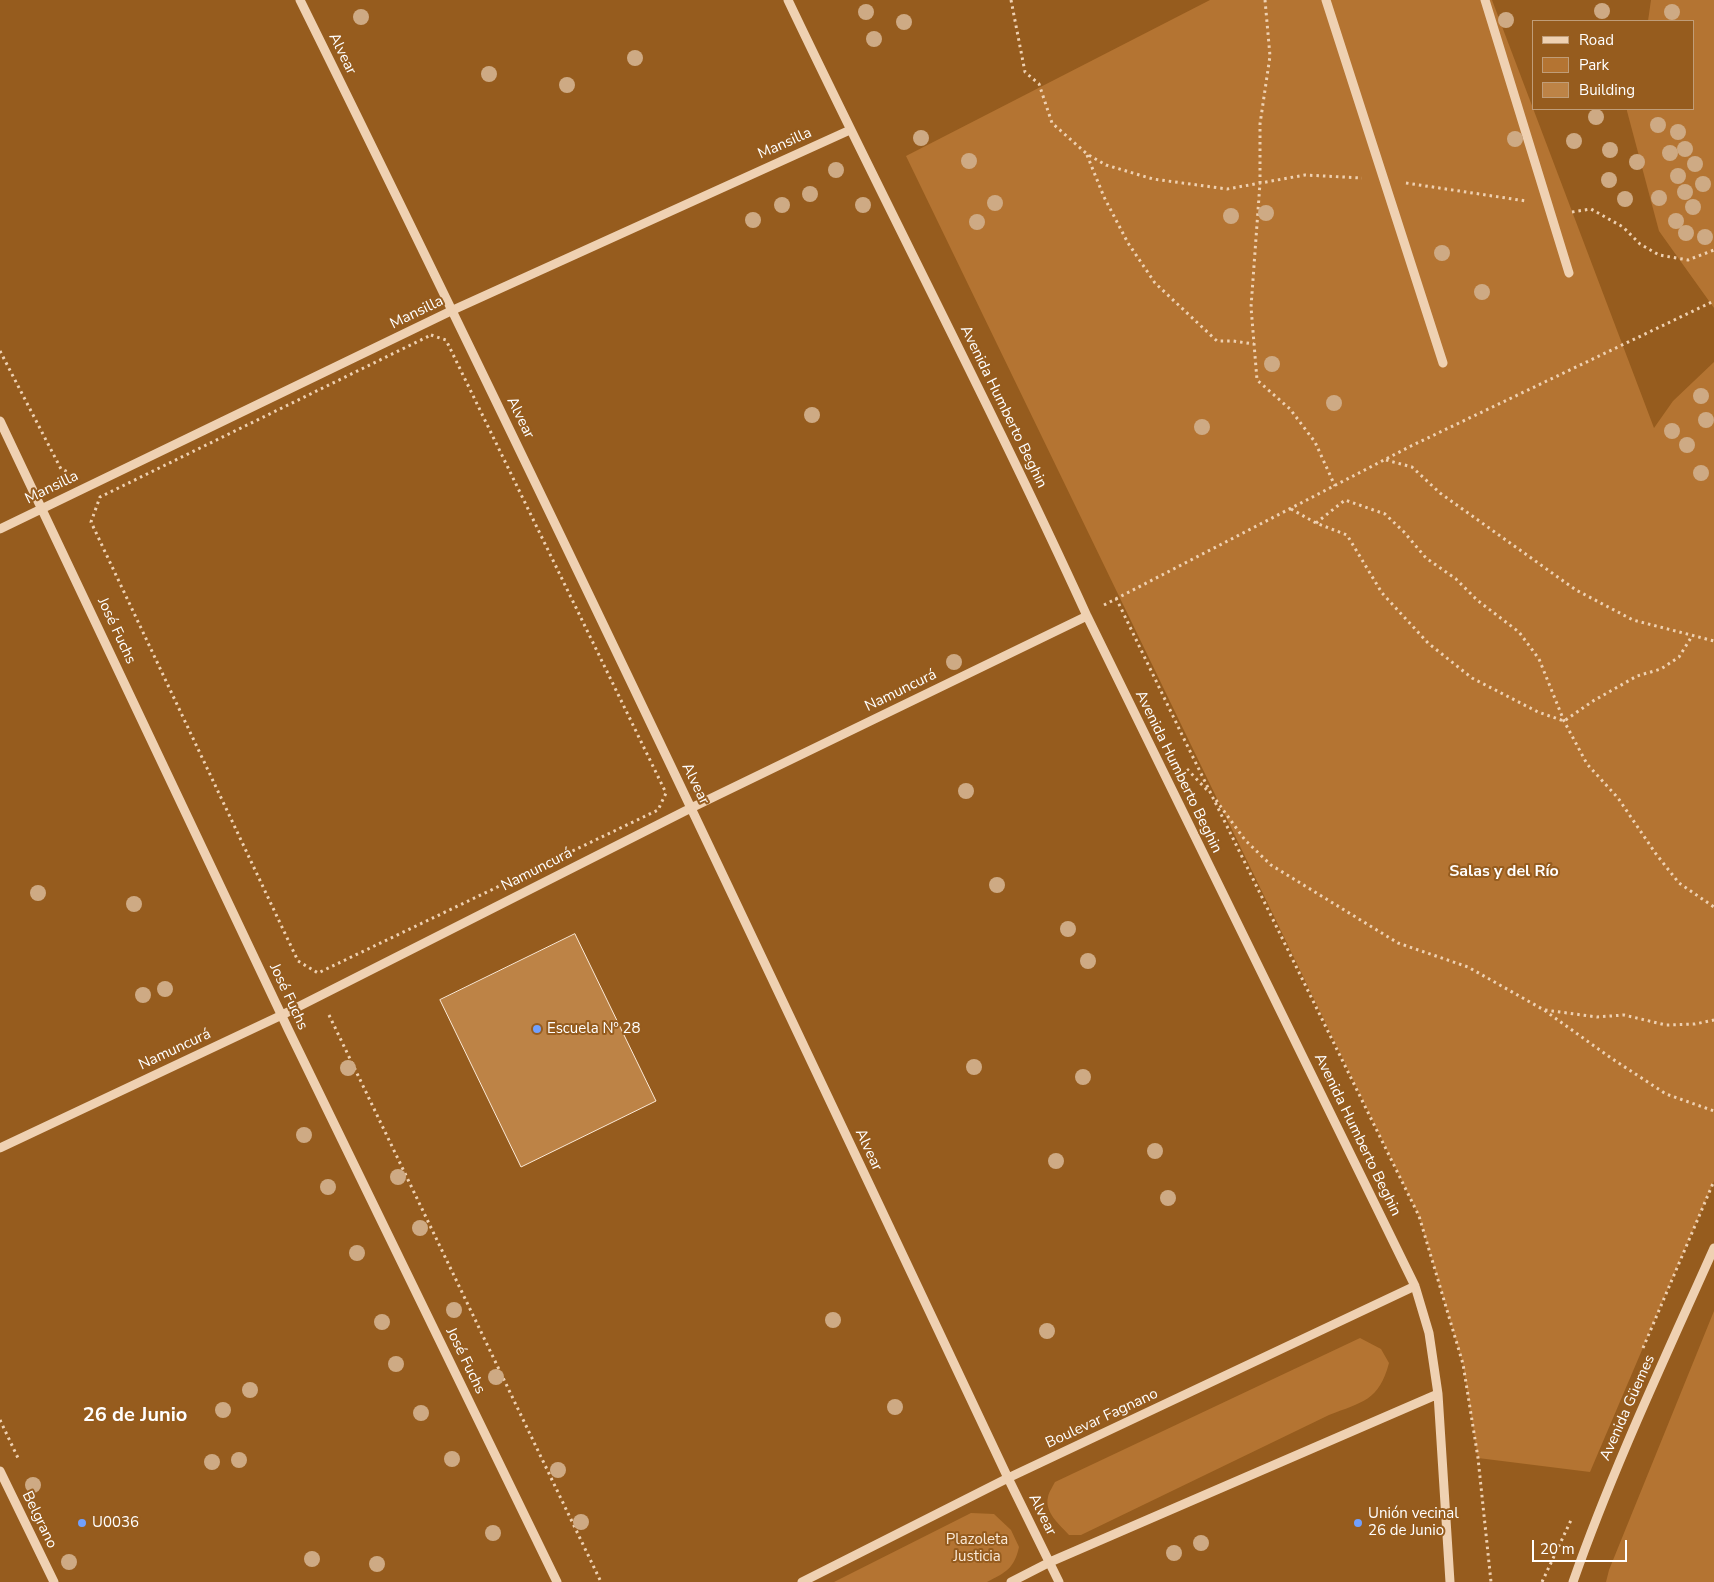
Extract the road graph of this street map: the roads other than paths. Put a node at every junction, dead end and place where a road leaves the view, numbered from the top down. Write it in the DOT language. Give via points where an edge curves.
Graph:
graph roads {
  1 [pos="300,0"];
  2 [pos="788,0"];
  3 [pos="1326,0"];
  4 [pos="1485,0"];
  5 [pos="850,130"];
  6 [pos="1569,273"];
  7 [pos="453,310"];
  8 [pos="1443,363"];
  9 [pos="0,421"];
  10 [pos="43,508"];
  11 [pos="0,529"];
  12 [pos="1087,616"];
  13 [pos="692,808"];
  14 [pos="282,1015"];
  15 [pos="0,1148"];
  16 [pos="1714,1248"];
  17 [pos="1416,1286"];
  18 [pos="1438,1394"];
  19 [pos="0,1471"];
  20 [pos="1008,1478"];
  21 [pos="1050,1562"];
  22 [pos="54,1582"];
  23 [pos="557,1582"];
  24 [pos="802,1582"];
  25 [pos="1011,1582"];
  26 [pos="1059,1582"];
  27 [pos="1450,1582"];
  28 [pos="1573,1582"];
  1 -- 7 [label="street, Alvear"];
  2 -- 5 [label="street, Avenida Humberto Beghin"];
  3 -- 8 [label="street"];
  4 -- 6 [label="street"];
  5 -- 7 [label="street, Mansilla"];
  5 -- 12 [label="street, Avenida Humberto Beghin" via="1035,503"];
  7 -- 10 [label="street, Mansilla"];
  7 -- 13 [label="street, Alvear"];
  9 -- 10 [label="street, José Fuchs"];
  10 -- 11 [label="street, Mansilla"];
  10 -- 14 [label="street, José Fuchs"];
  12 -- 13 [label="street, Namuncurá"];
  12 -- 17 [label="street, Avenida Humberto Beghin"];
  13 -- 14 [label="street, Namuncurá"];
  13 -- 20 [label="street, Alvear"];
  14 -- 15 [label="street, Namuncurá"];
  14 -- 23 [label="street, José Fuchs"];
  16 -- 28 [label="street, Avenida Güemes" via="1631,1434"];
  17 -- 18 [label="street, Avenida Humberto Beghin" via="1429,1333"];
  17 -- 20 [label="street, Boulevar Fagnano"];
  18 -- 21 [label="street"];
  18 -- 27 [label="street, Avenida Humberto Beghin"];
  19 -- 22 [label="street, Belgrano"];
  20 -- 21 [label="street, Alvear"];
  20 -- 24 [label="street, Boulevar Fagnano"];
  21 -- 25 [label="street"];
  21 -- 26 [label="street, Alvear"];
}
